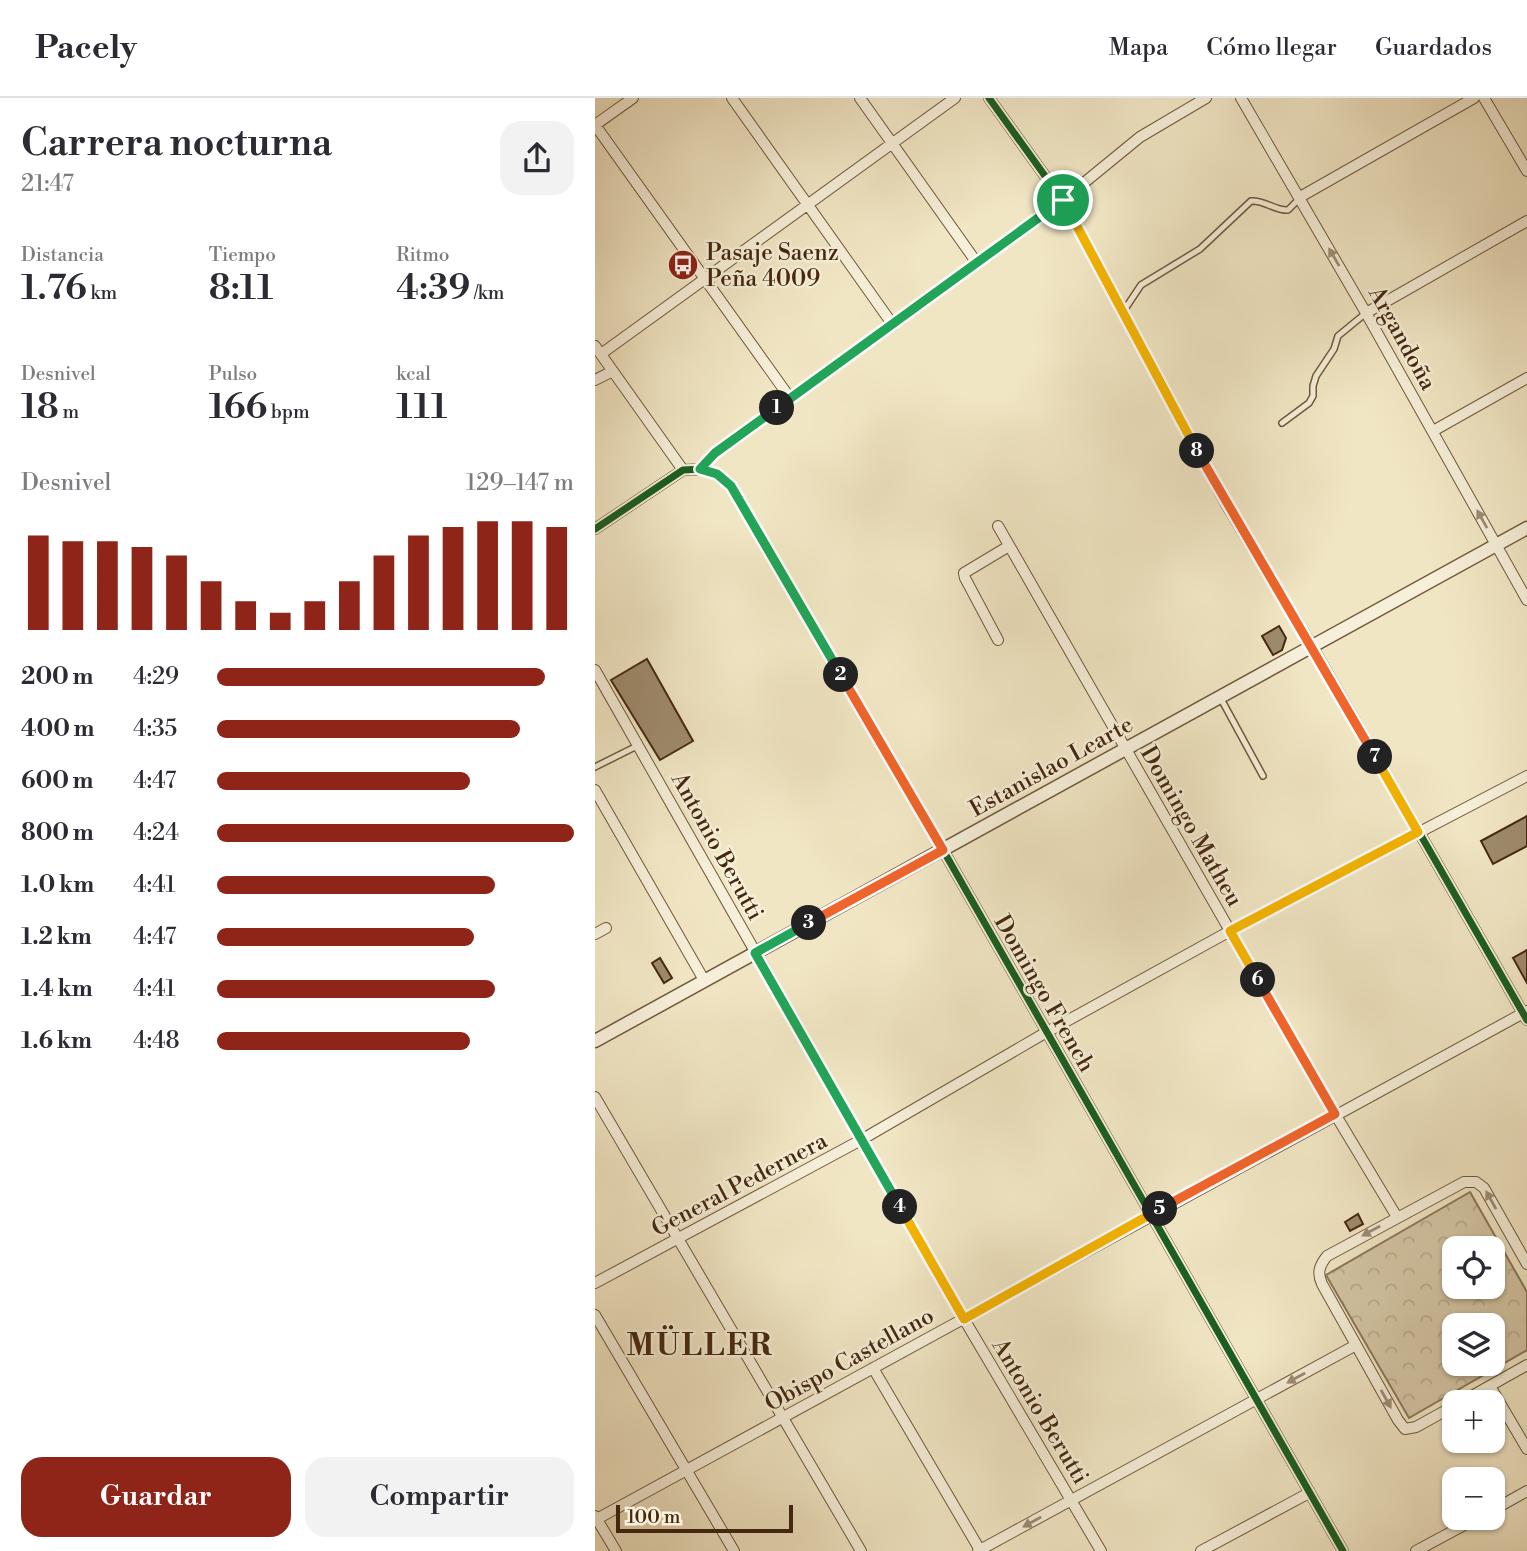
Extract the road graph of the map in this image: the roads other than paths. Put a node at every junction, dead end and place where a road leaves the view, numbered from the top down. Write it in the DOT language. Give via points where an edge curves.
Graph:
graph roads {
  1 [pos="633,98"];
  2 [pos="732,98"];
  3 [pos="860,98"];
  4 [pos="954,98"];
  5 [pos="989,98"];
  6 [pos="1206,98"];
  7 [pos="1241,98"];
  8 [pos="1474,98"];
  9 [pos="1484,98"];
  10 [pos="595,125"];
  11 [pos="891,142"];
  12 [pos="1527,171"];
  13 [pos="1300,197"];
  14 [pos="1063,200"];
  15 [pos="806,204"];
  16 [pos="1527,221"];
  17 [pos="977,263"];
  18 [pos="705,277"];
  19 [pos="1123,312"];
  20 [pos="1366,313"];
  21 [pos="893,325"];
  22 [pos="598,350"];
  23 [pos="613,371"];
  24 [pos="1527,378"];
  25 [pos="595,380"];
  26 [pos="790,398"];
  27 [pos="1282,423"];
  28 [pos="1433,431"];
  29 [pos="700,469"];
  30 [pos="683,470"];
  31 [pos="998,526"];
  32 [pos="1527,528"];
  33 [pos="595,529"];
  34 [pos="1496,545"];
  35 [pos="1009,546"];
  36 [pos="1527,600"];
  37 [pos="998,640"];
  38 [pos="1312,646"];
  39 [pos="595,670"];
  40 [pos="1220,697"];
  41 [pos="639,745"];
  42 [pos="1124,748"];
  43 [pos="595,767"];
  44 [pos="1527,775"];
  45 [pos="1263,776"];
  46 [pos="595,790"];
  47 [pos="1418,832"];
  48 [pos="943,850"];
  49 [pos="606,928"];
  50 [pos="1230,931"];
  51 [pos="595,934"];
  52 [pos="755,953"];
  53 [pos="704,981"];
  54 [pos="1526,1014"];
  55 [pos="1045,1033"];
  56 [pos="595,1041"];
  57 [pos="595,1097"];
  58 [pos="1335,1114"];
  59 [pos="862,1140"];
  60 [pos="1151,1214"];
  61 [pos="1397,1217"];
  62 [pos="678,1239"];
  63 [pos="1524,1253"];
  64 [pos="1527,1264"];
  65 [pos="595,1283"];
  66 [pos="595,1315"];
  67 [pos="964,1319"];
  68 [pos="1356,1345"];
  69 [pos="1527,1365"];
  70 [pos="873,1368"];
  71 [pos="1490,1386"];
  72 [pos="1483,1390"];
  73 [pos="1258,1400"];
  74 [pos="1442,1413"];
  75 [pos="782,1418"];
  76 [pos="1527,1449"];
  77 [pos="687,1470"];
  78 [pos="1527,1492"];
  79 [pos="1309,1493"];
  80 [pos="1071,1500"];
  81 [pos="1505,1504"];
  82 [pos="596,1518"];
  83 [pos="1455,1530"];
  84 [pos="616,1551"];
  85 [pos="734,1551"];
  86 [pos="860,1551"];
  87 [pos="979,1551"];
  88 [pos="1101,1551"];
  89 [pos="1201,1551"];
  90 [pos="1343,1551"];
  91 [pos="1416,1551"];
  1 -- 10 [label="street"];
  2 -- 15 [label="street"];
  3 -- 11 [label="street"];
  4 -- 11 [label="street"];
  5 -- 14 [label="street"];
  6 -- 14 [label="street" via="1140,137"];
  7 -- 13 [label="street, Argandoña"];
  8 -- 13 [label="street"];
  9 -- 12 [label="street"];
  10 -- 18 [label="street"];
  11 -- 15 [label="street"];
  11 -- 17 [label="street"];
  13 -- 19 [label="lane" via="1281,211 1251,201 1200,249 1141,285"];
  20 -- 13 [label="street, Argandoña, one-way"];
  14 -- 17 [label="lane"];
  14 -- 19 [label="street"];
  15 -- 18 [label="street"];
  15 -- 21 [label="street"];
  16 -- 20 [label="street"];
  17 -- 21 [label="lane"];
  18 -- 22 [label="street"];
  18 -- 26 [label="street"];
  19 -- 38 [label="street" via="1226,504"];
  20 -- 27 [label="lane" via="1338,336 1316,376 1309,403"];
  20 -- 28 [label="street, Argandoña"];
  21 -- 26 [label="lane"];
  22 -- 23 [label="street"];
  23 -- 25 [label="street"];
  23 -- 30 [label="street"];
  24 -- 28 [label="street"];
  26 -- 29 [label="lane"];
  34 -- 28 [label="street, Argandoña, one-way"];
  29 -- 30 [label="street"];
  29 -- 48 [label="street, Domingo French" via="717,474 731,486"];
  30 -- 33 [label="street"];
  31 -- 35 [label="street, Domingo Matheu"];
  32 -- 34 [label="street, Estanislao Learte"];
  34 -- 36 [label="street, Argandoña"];
  34 -- 38 [label="street, Estanislao Learte"];
  35 -- 37 [label="street" via="964,573"];
  35 -- 42 [label="street, Domingo Matheu"];
  38 -- 40 [label="street, Estanislao Learte"];
  38 -- 47 [label="street"];
  39 -- 41 [label="street, Antonio Berutti"];
  40 -- 42 [label="street, Estanislao Learte"];
  40 -- 45 [label="lane"];
  41 -- 43 [label="lane"];
  41 -- 52 [label="street, Antonio Berutti"];
  42 -- 48 [label="street, Estanislao Learte"];
  42 -- 50 [label="street, Domingo Matheu"];
  44 -- 47 [label="street, General Pedernera"];
  46 -- 53 [label="street"];
  47 -- 50 [label="street, General Pedernera"];
  47 -- 54 [label="street"];
  48 -- 52 [label="street, Estanislao Learte"];
  48 -- 55 [label="street, Domingo French"];
  49 -- 51 [label="street"];
  50 -- 55 [label="street, General Pedernera"];
  50 -- 58 [label="street, Domingo Matheu"];
  52 -- 53 [label="street, Estanislao Learte"];
  52 -- 59 [label="street, Antonio Berutti"];
  53 -- 56 [label="street, Estanislao Learte"];
  54 -- 58 [label="street, Obispo Castellano"];
  55 -- 59 [label="street, General Pedernera"];
  55 -- 60 [label="street, Domingo French"];
  57 -- 62 [label="street"];
  58 -- 60 [label="street, Obispo Castellano"];
  58 -- 61 [label="street, Domingo Matheu"];
  59 -- 62 [label="street, General Pedernera"];
  59 -- 67 [label="street, Antonio Berutti"];
  60 -- 67 [label="street, Obispo Castellano"];
  60 -- 73 [label="street, Domingo French"];
  63 -- 61 [label="street, one-way" via="1476,1182 1453,1186"];
  61 -- 68 [label="street, one-way" via="1320,1264 1318,1275"];
  62 -- 65 [label="street, General Pedernera"];
  62 -- 75 [label="street"];
  63 -- 64 [label="street"];
  66 -- 77 [label="street"];
  67 -- 70 [label="street, Obispo Castellano"];
  67 -- 80 [label="street, Antonio Berutti"];
  68 -- 73 [label="street, one-way"];
  68 -- 74 [label="street, one-way" via="1405,1429"];
  69 -- 71 [label="street"];
  70 -- 75 [label="street, Obispo Castellano"];
  70 -- 87 [label="street"];
  71 -- 72 [label="street"];
  71 -- 76 [label="street"];
  73 -- 79 [label="street, Domingo French"];
  73 -- 80 [label="street"];
  75 -- 77 [label="street, Obispo Castellano"];
  75 -- 86 [label="street"];
  77 -- 82 [label="street, Obispo Castellano"];
  77 -- 85 [label="street"];
  78 -- 81 [label="street"];
  79 -- 89 [label="street"];
  79 -- 90 [label="street, Domingo French"];
  80 -- 87 [label="street, one-way"];
  80 -- 88 [label="street, Antonio Berutti"];
  82 -- 84 [label="street"];
  83 -- 91 [label="street"];
}
